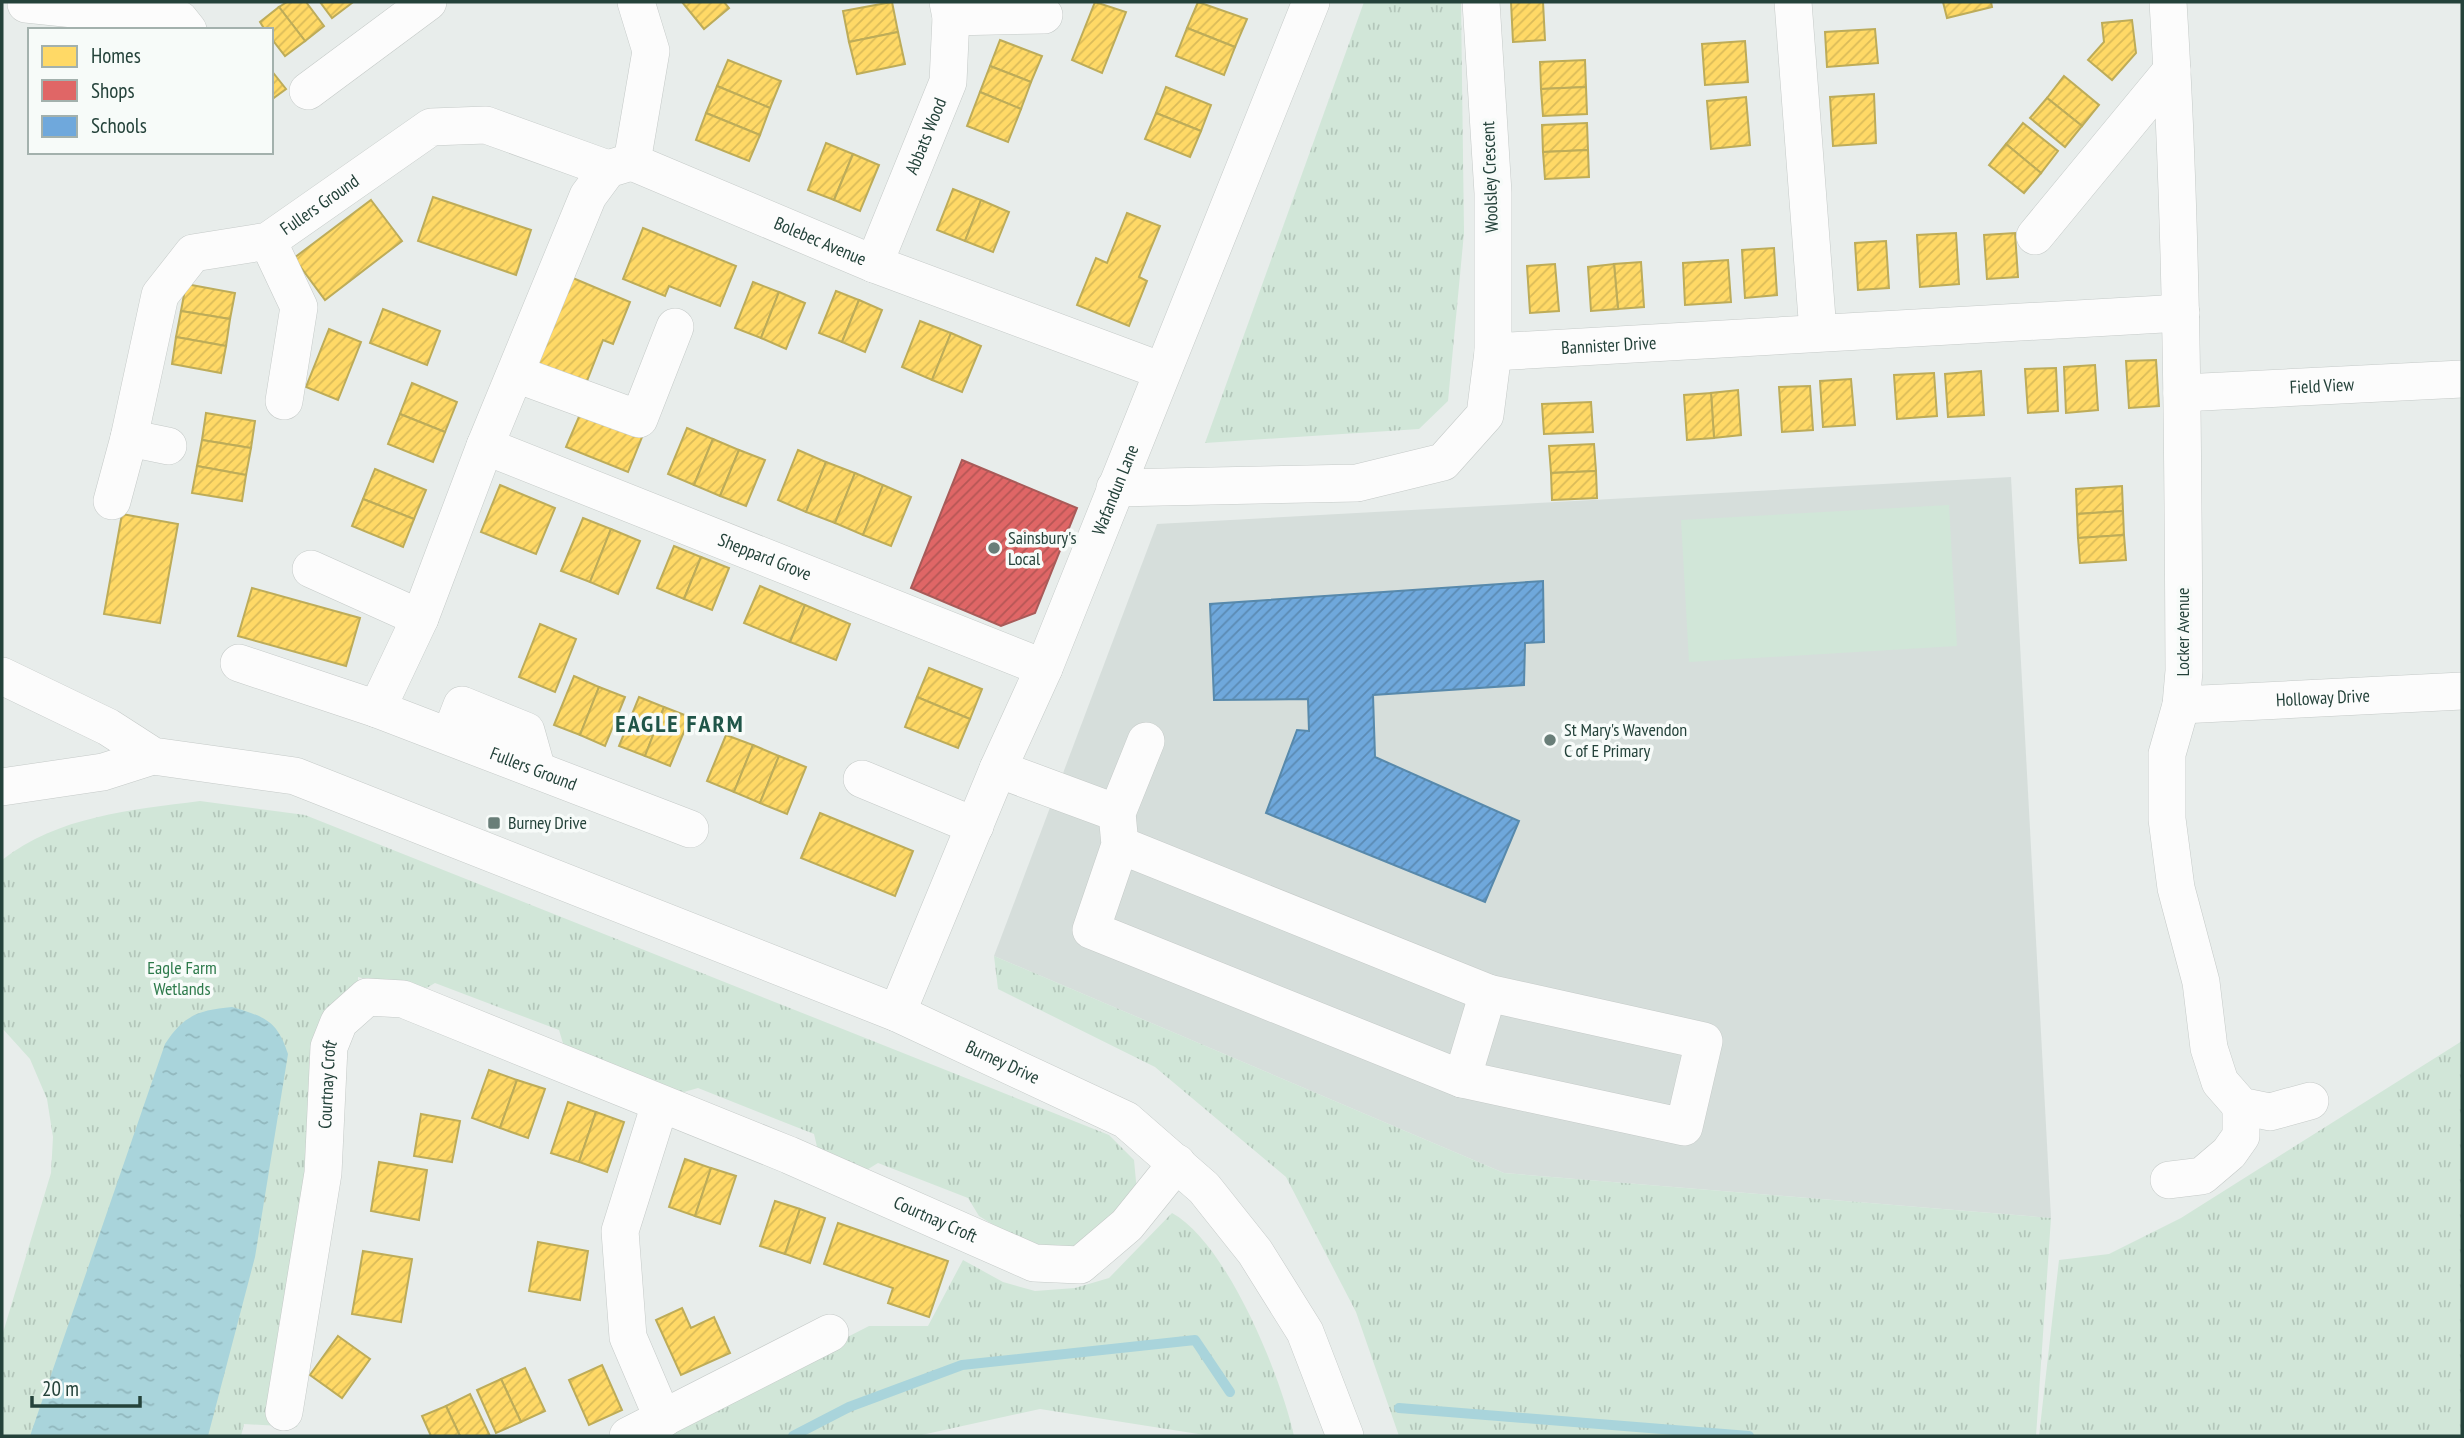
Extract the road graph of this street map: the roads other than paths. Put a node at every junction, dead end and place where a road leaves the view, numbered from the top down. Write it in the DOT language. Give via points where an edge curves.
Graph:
graph roads {
  1 [pos="428,2"];
  2 [pos="636,2"];
  3 [pos="1311,2"];
  4 [pos="1481,2"];
  5 [pos="1793,2"];
  6 [pos="2168,2"];
  7 [pos="950,9"];
  8 [pos="25,12"];
  9 [pos="1044,15"];
  10 [pos="186,28"];
  11 [pos="2172,70"];
  12 [pos="308,91"];
  13 [pos="620,165"];
  14 [pos="2035,236"];
  15 [pos="268,241"];
  16 [pos="874,264"];
  17 [pos="2180,313"];
  18 [pos="675,327"];
  19 [pos="1818,332"];
  20 [pos="1493,352"];
  21 [pos="1162,371"];
  22 [pos="516,374"];
  23 [pos="2462,379"];
  24 [pos="2182,393"];
  25 [pos="284,401"];
  26 [pos="129,438"];
  27 [pos="169,446"];
  28 [pos="485,446"];
  29 [pos="1115,488"];
  30 [pos="112,501"];
  31 [pos="311,569"];
  32 [pos="420,618"];
  33 [pos="239,663"];
  34 [pos="1044,668"];
  35 [pos="2,676"];
  36 [pos="2462,691"];
  37 [pos="2181,705"];
  38 [pos="377,709"];
  39 [pos="1146,741"];
  40 [pos="153,756"];
  41 [pos="998,769"];
  42 [pos="862,779"];
  43 [pos="2,787"];
  44 [pos="975,826"];
  45 [pos="690,829"];
  46 [pos="1118,829"];
  47 [pos="1488,993"];
  48 [pos="897,1013"];
  49 [pos="1462,1079"];
  50 [pos="2310,1101"];
  51 [pos="660,1104"];
  52 [pos="2241,1106"];
  53 [pos="1177,1163"];
  54 [pos="2169,1180"];
  55 [pos="830,1334"];
  56 [pos="284,1412"];
  57 [pos="663,1419"];
  58 [pos="628,1436"];
  59 [pos="1345,1436"];
  1 -- 12 [label="street"];
  2 -- 13 [label="street" via="650,51"];
  3 -- 21 [label="street, Wafandun Lane"];
  4 -- 20 [label="street, Woolsley Crescent" via="1493,193"];
  5 -- 19 [label="street"];
  6 -- 11 [label="street, Locker Avenue"];
  7 -- 9 [label="street"];
  7 -- 16 [label="street, Abbats Wood" via="948,82"];
  8 -- 10 [label="street" via="180,20"];
  11 -- 14 [label="street"];
  11 -- 17 [label="street, Locker Avenue"];
  13 -- 15 [label="street, Fullers Ground" via="486,125 431,127"];
  13 -- 16 [label="street, Bolebec Avenue"];
  13 -- 22 [label="street" via="587,197"];
  15 -- 25 [label="street" via="299,307"];
  15 -- 26 [label="street, Fullers Ground" via="193,253 160,295"];
  16 -- 21 [label="street, Bolebec Avenue"];
  17 -- 19 [label="street, Bannister Drive"];
  17 -- 24 [label="street, Locker Avenue"];
  18 -- 22 [label="street" via="639,419"];
  19 -- 20 [label="street, Bannister Drive"];
  20 -- 29 [label="street" via="1485,415 1443,462 1357,483"];
  21 -- 29 [label="street, Wafandun Lane"];
  22 -- 28 [label="street"];
  23 -- 24 [label="street, Field View"];
  24 -- 37 [label="street, Locker Avenue"];
  26 -- 27 [label="street"];
  26 -- 30 [label="street, Fullers Ground"];
  28 -- 32 [label="street"];
  28 -- 34 [label="street, Sheppard Grove"];
  29 -- 34 [label="street, Wafandun Lane"];
  31 -- 32 [label="street"];
  32 -- 38 [label="street"];
  33 -- 38 [label="street, Fullers Ground"];
  34 -- 41 [label="street, Wafandun Lane"];
  35 -- 40 [label="street" via="108,727"];
  36 -- 37 [label="street, Holloway Drive"];
  37 -- 52 [label="street, Locker Avenue" via="2167,754 2167,819 2176,888 2196,953 2209,1048 2220,1082"];
  38 -- 45 [label="street, Fullers Ground"];
  39 -- 46 [label="street"];
  40 -- 43 [label="street" via="103,772"];
  40 -- 48 [label="street, Burney Drive" via="295,776"];
  41 -- 44 [label="street, Wafandun Lane"];
  41 -- 46 [label="street"];
  42 -- 44 [label="street"];
  44 -- 48 [label="street, Wafandun Lane"];
  46 -- 47 [label="street"];
  46 -- 49 [label="street" via="1091,930"];
  47 -- 49 [label="street"];
  47 -- 49 [label="street" via="1704,1041 1684,1127"];
  48 -- 53 [label="street, Burney Drive" via="1126,1120"];
  50 -- 52 [label="street" via="2270,1112"];
  51 -- 53 [label="street, Courtnay Croft" via="789,1155 1034,1264 1080,1265 1127,1225"];
  51 -- 56 [label="street, Courtnay Croft" via="402,999 367,997 339,1023 329,1047 323,1173"];
  51 -- 57 [label="street" via="620,1231 628,1337"];
  52 -- 54 [label="street" via="2241,1136 2229,1153 2202,1176"];
  53 -- 59 [label="street, Burney Drive" via="1204,1188 1255,1252 1305,1332"];
  55 -- 57 [label="street"];
  57 -- 58 [label="street"];
}
